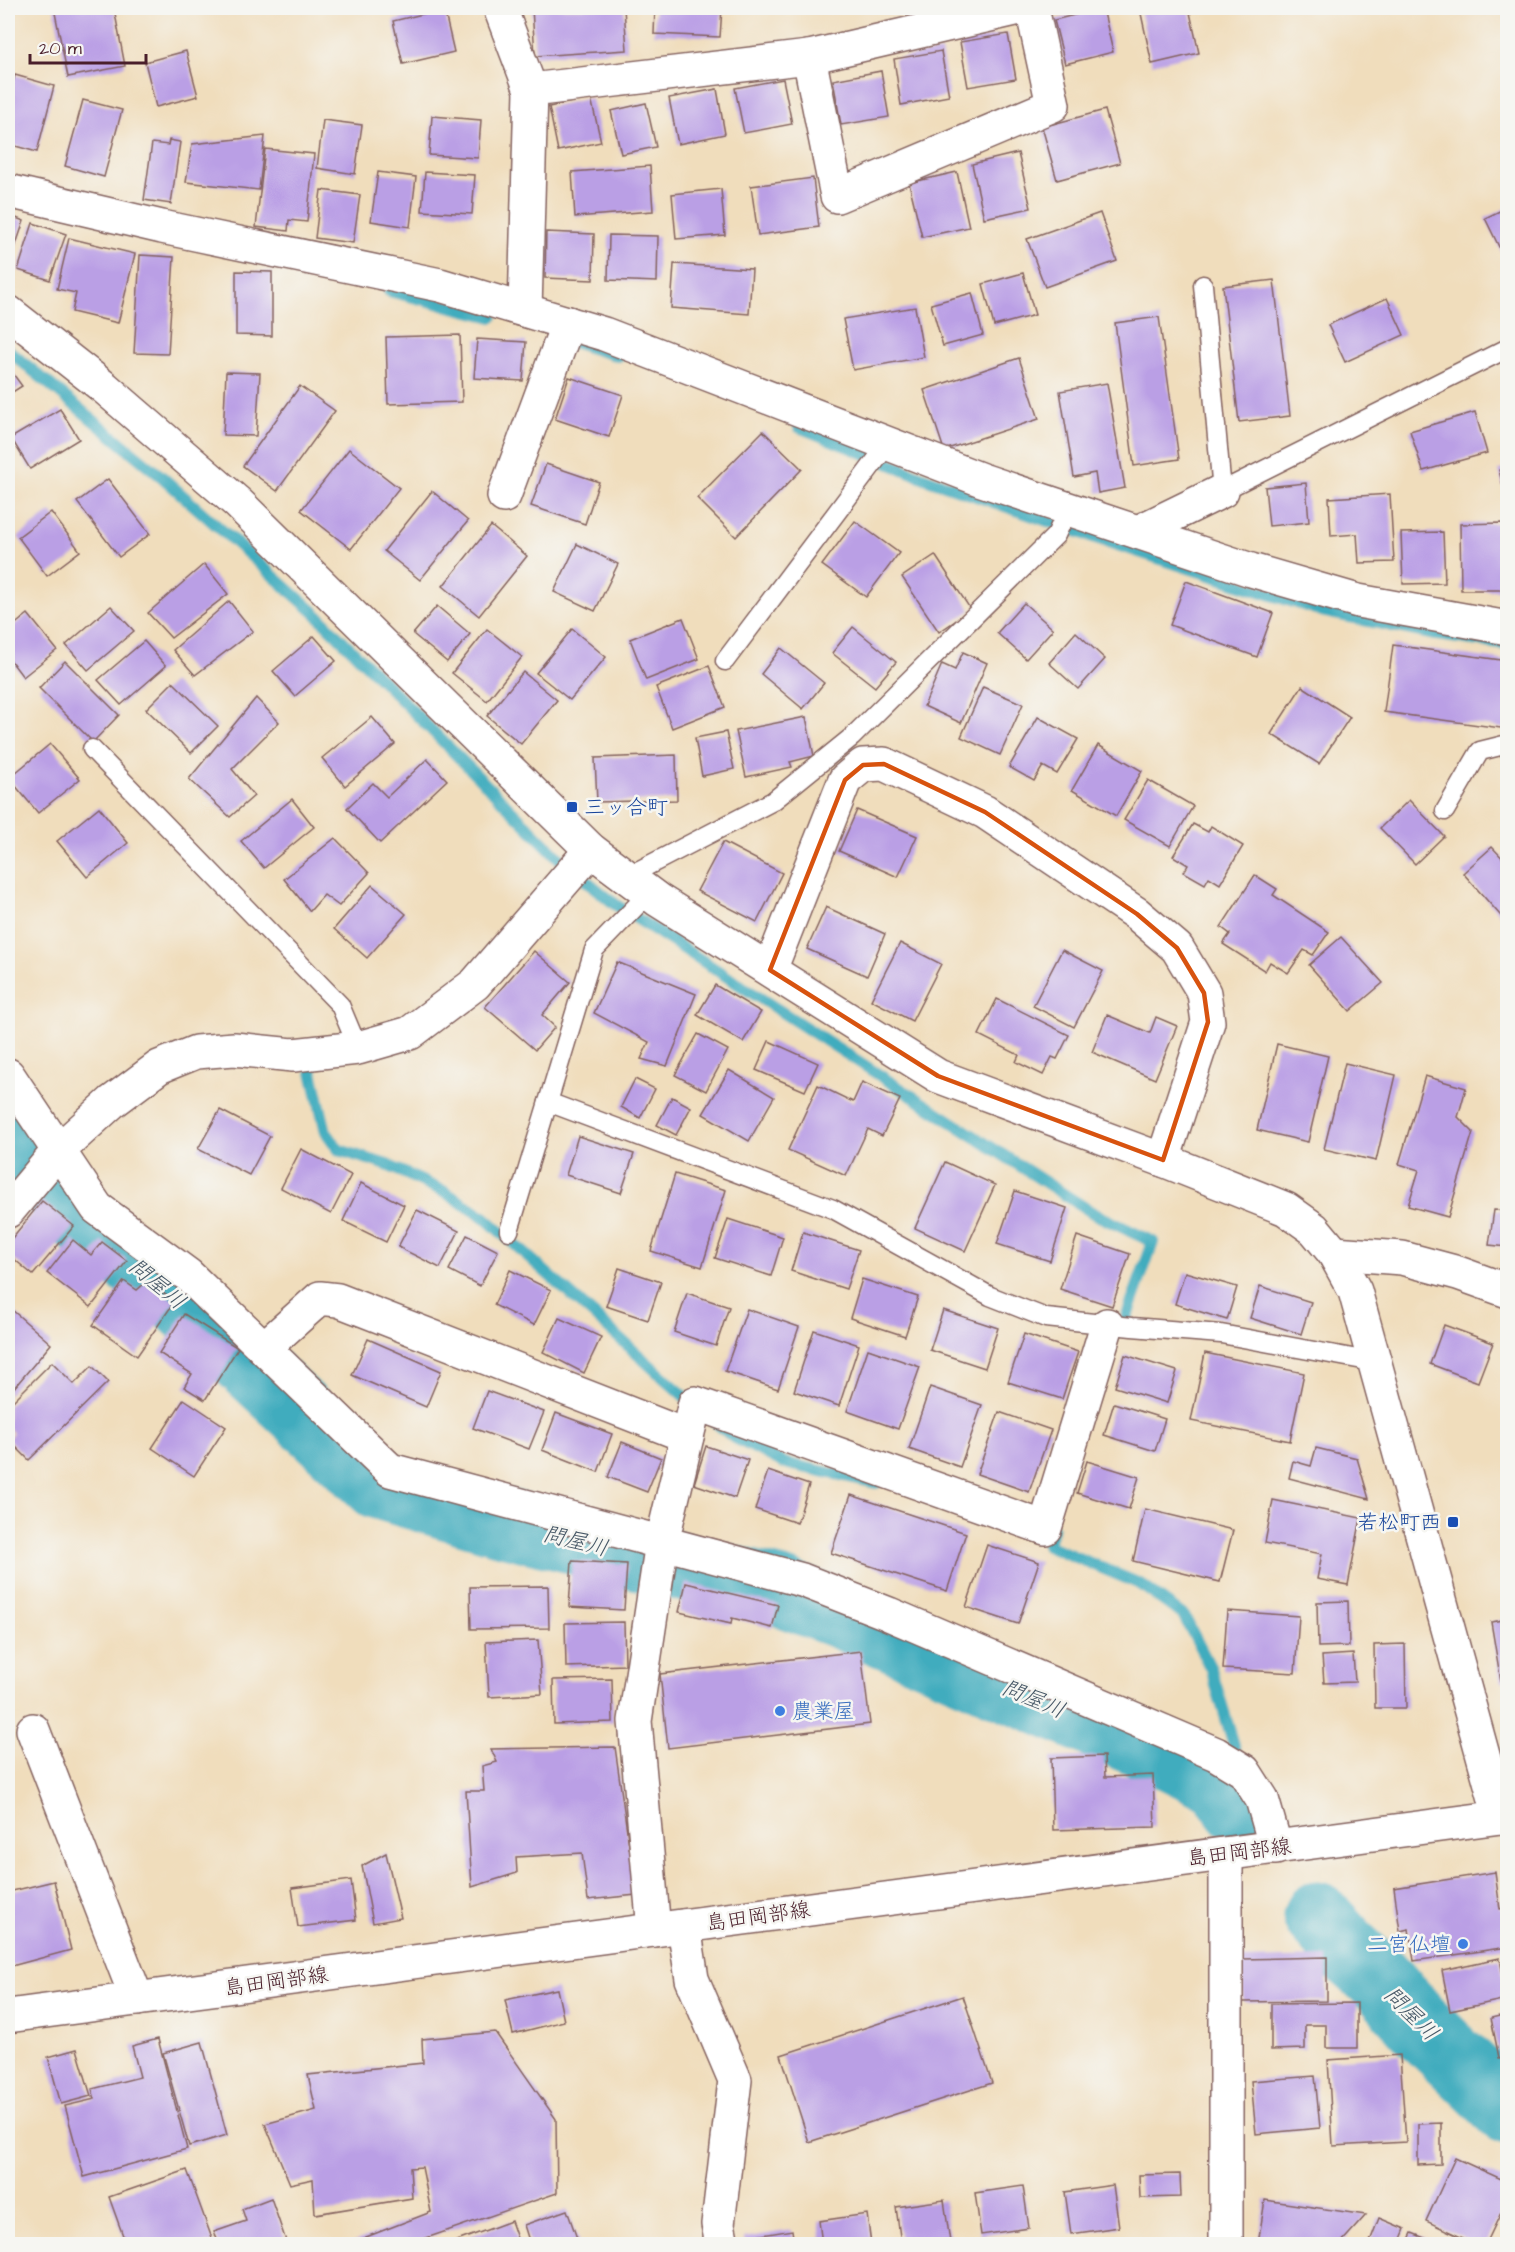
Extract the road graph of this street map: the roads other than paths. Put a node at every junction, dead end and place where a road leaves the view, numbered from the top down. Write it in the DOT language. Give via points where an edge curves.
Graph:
graph roads {
  1 [pos="500,8"];
  2 [pos="1020,8"];
  3 [pos="1032,8"];
  4 [pos="809,57"];
  5 [pos="531,90"];
  6 [pos="8,191"];
  7 [pos="1203,285"];
  8 [pos="525,310"];
  9 [pos="8,312"];
  10 [pos="568,323"];
  11 [pos="1508,348"];
  12 [pos="888,444"];
  13 [pos="1222,491"];
  14 [pos="504,496"];
  15 [pos="1068,509"];
  16 [pos="1138,532"];
  17 [pos="1508,628"];
  18 [pos="725,661"];
  19 [pos="1508,744"];
  20 [pos="92,749"];
  21 [pos="1445,811"];
  22 [pos="591,850"];
  23 [pos="638,885"];
  24 [pos="770,970"];
  25 [pos="358,1048"];
  26 [pos="8,1075"];
  27 [pos="548,1102"];
  28 [pos="59,1150"];
  29 [pos="1163,1160"];
  30 [pos="8,1211"];
  31 [pos="509,1231"];
  32 [pos="1334,1253"];
  33 [pos="1508,1291"];
  34 [pos="1107,1325"];
  35 [pos="264,1348"];
  36 [pos="1374,1362"];
  37 [pos="687,1436"];
  38 [pos="662,1542"];
  39 [pos="33,1730"];
  40 [pos="1504,1817"];
  41 [pos="1276,1848"];
  42 [pos="1226,1854"];
  43 [pos="669,1928"];
  44 [pos="137,1999"];
  45 [pos="8,2016"];
  46 [pos="722,2244"];
  47 [pos="1226,2244"];
  1 -- 5 [label="street"];
  2 -- 4 [label="street"];
  3 -- 4 [label="street" via="1053,105 837,196"];
  4 -- 5 [label="street"];
  5 -- 8 [label="street"];
  6 -- 8 [label="street" via="440,285"];
  7 -- 13 [label="lane"];
  8 -- 10 [label="street"];
  9 -- 22 [label="street" via="105,388 238,503"];
  10 -- 12 [label="street"];
  10 -- 14 [label="street"];
  11 -- 13 [label="lane"];
  12 -- 15 [label="street"];
  12 -- 18 [label="lane"];
  13 -- 16 [label="street"];
  15 -- 16 [label="street"];
  15 -- 23 [label="lane" via="1056,535 852,737 773,801"];
  16 -- 17 [label="street" via="1358,601"];
  19 -- 21 [label="lane" via="1480,751"];
  20 -- 25 [label="lane" via="340,1005"];
  22 -- 23 [label="street"];
  22 -- 25 [label="street" via="475,984 410,1033"];
  23 -- 24 [label="street"];
  23 -- 27 [label="lane" via="594,950"];
  24 -- 29 [label="street" via="938,1076"];
  24 -- 29 [label="street" via="844,780 863,765 884,764 985,812 1137,914 1177,948 1204,993 1208,1022"];
  25 -- 28 [label="street" via="293,1055 234,1048 196,1052 159,1067 112,1102"];
  26 -- 28 [label="street"];
  27 -- 31 [label="lane"];
  27 -- 34 [label="lane" via="833,1209 990,1296 1046,1318"];
  28 -- 30 [label="street"];
  28 -- 35 [label="street" via="97,1208 188,1275"];
  29 -- 32 [label="street" via="1286,1209 1314,1229"];
  32 -- 33 [label="street" via="1402,1258"];
  32 -- 36 [label="street" via="1355,1291"];
  34 -- 36 [label="lane" via="1221,1334"];
  34 -- 37 [label="street" via="1045,1528 695,1403"];
  35 -- 37 [label="street" via="320,1299 338,1300"];
  35 -- 38 [label="street" via="390,1470"];
  36 -- 40 [label="street"];
  37 -- 38 [label="street"];
  38 -- 41 [label="street" via="802,1580 1216,1754 1244,1772 1262,1799"];
  38 -- 43 [label="street" via="635,1721"];
  39 -- 44 [label="street"];
  40 -- 41 [label="street, 島田岡部線"];
  41 -- 42 [label="street, 島田岡部線"];
  42 -- 43 [label="street, 島田岡部線"];
  42 -- 47 [label="street"];
  43 -- 44 [label="street, 島田岡部線"];
  43 -- 46 [label="street" via="735,2080 718,2224"];
  44 -- 45 [label="street, 島田岡部線"];
}
